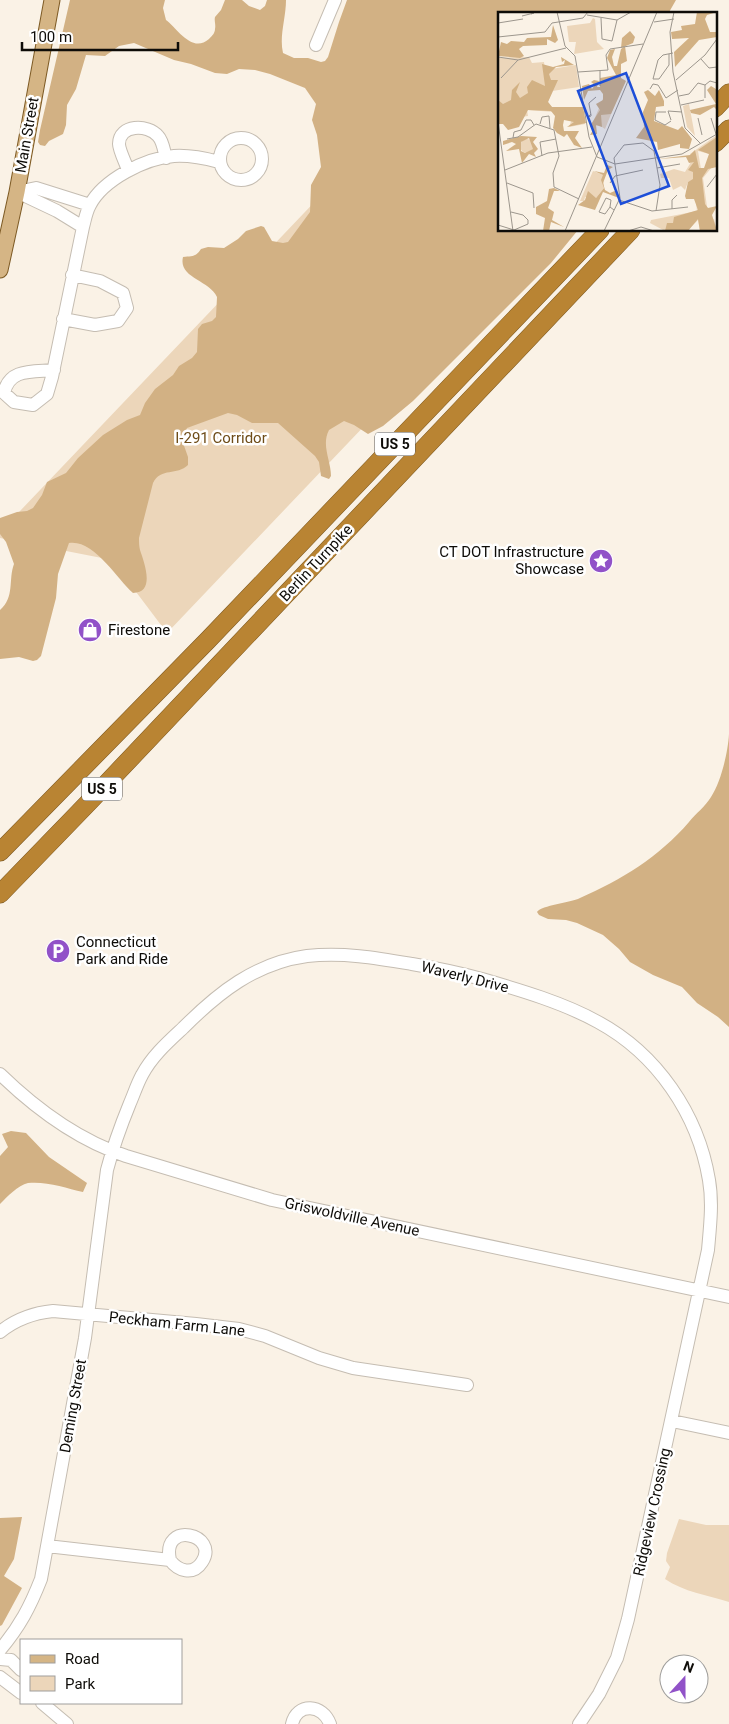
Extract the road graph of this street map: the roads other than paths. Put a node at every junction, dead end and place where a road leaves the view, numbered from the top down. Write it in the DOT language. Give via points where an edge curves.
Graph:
graph roads {
  1 [pos="52,0"];
  2 [pos="336,0"];
  3 [pos="316,45"];
  4 [pos="729,94"];
  5 [pos="716,107"];
  6 [pos="729,129"];
  7 [pos="716,142"];
  8 [pos="166,158"];
  9 [pos="219,162"];
  10 [pos="128,170"];
  11 [pos="17,192"];
  12 [pos="90,205"];
  13 [pos="83,227"];
  14 [pos="599,231"];
  15 [pos="630,231"];
  16 [pos="582,248"];
  17 [pos="599,264"];
  18 [pos="0,270"];
  19 [pos="72,274"];
  20 [pos="63,319"];
  21 [pos="54,370"];
  22 [pos="245,638"];
  23 [pos="208,640"];
  24 [pos="0,852"];
  25 [pos="0,894"];
  26 [pos="0,1074"];
  27 [pos="112,1151"];
  28 [pos="698,1290"];
  29 [pos="729,1297"];
  30 [pos="88,1314"];
  31 [pos="0,1332"];
  32 [pos="467,1385"];
  33 [pos="672,1420"];
  34 [pos="729,1433"];
  35 [pos="47,1546"];
  36 [pos="170,1560"];
  37 [pos="0,1650"];
  38 [pos="0,1659"];
  39 [pos="20,1669"];
  40 [pos="0,1677"];
  41 [pos="20,1692"];
  42 [pos="43,1704"];
  43 [pos="67,1724"];
  44 [pos="292,1724"];
  45 [pos="330,1724"];
  46 [pos="578,1724"];
  1 -- 11 [label="main road, Main Street"];
  2 -- 3 [label="street"];
  4 -- 5 [label="highway"];
  6 -- 7 [label="highway"];
  8 -- 9 [label="street" via="200,158"];
  8 -- 10 [label="street"];
  8 -- 10 [label="street" via="160,137 153,131 138,127 128,130 119,144"];
  10 -- 12 [label="street" via="120,173"];
  11 -- 12 [label="street" via="36,188"];
  11 -- 13 [label="street"];
  11 -- 18 [label="main road, Main Street"];
  12 -- 13 [label="street"];
  13 -- 19 [label="street"];
  14 -- 16 [label="highway, Berlin Turnpike / US 5"];
  15 -- 17 [label="highway, Berlin Turnpike / US 5"];
  16 -- 17 [label="highway"];
  16 -- 23 [label="highway, Berlin Turnpike / US 5"];
  17 -- 22 [label="highway, Berlin Turnpike / US 5"];
  19 -- 20 [label="street"];
  19 -- 20 [label="street" via="100,281 123,294 127,308 118,321 95,326"];
  20 -- 21 [label="street"];
  22 -- 23 [label="highway" via="228,636"];
  22 -- 25 [label="highway, Berlin Turnpike / US 5"];
  23 -- 24 [label="highway, Berlin Turnpike / US 5"];
  26 -- 27 [label="street, Griswoldville Avenue" via="49,1116"];
  27 -- 28 [label="street, Griswoldville Avenue" via="272,1200"];
  27 -- 28 [label="street, Waverly Drive" via="151,1061 205,1006 248,976 273,964 305,956 336,954 374,957 458,972 568,1008 598,1022 628,1041 658,1070 679,1097 697,1136 709,1180 708,1250"];
  27 -- 30 [label="street, Deming Street"];
  28 -- 29 [label="street, Griswoldville Avenue"];
  28 -- 33 [label="street, Ridgeview Crossing"];
  30 -- 31 [label="street, Peckham Farm Lane" via="37,1313 15,1321"];
  30 -- 32 [label="street, Peckham Farm Lane" via="239,1329 353,1368"];
  30 -- 35 [label="street, Deming Street"];
  33 -- 34 [label="street"];
  33 -- 46 [label="street, Ridgeview Crossing" via="617,1658 599,1694"];
  35 -- 36 [label="street"];
  35 -- 37 [label="street, Deming Street" via="41,1579 28,1610"];
  38 -- 39 [label="street" via="11,1660"];
  40 -- 41 [label="street"];
  42 -- 43 [label="street"];
  44 -- 45 [label="street" via="301,1710 316,1708 323,1712"];
}
